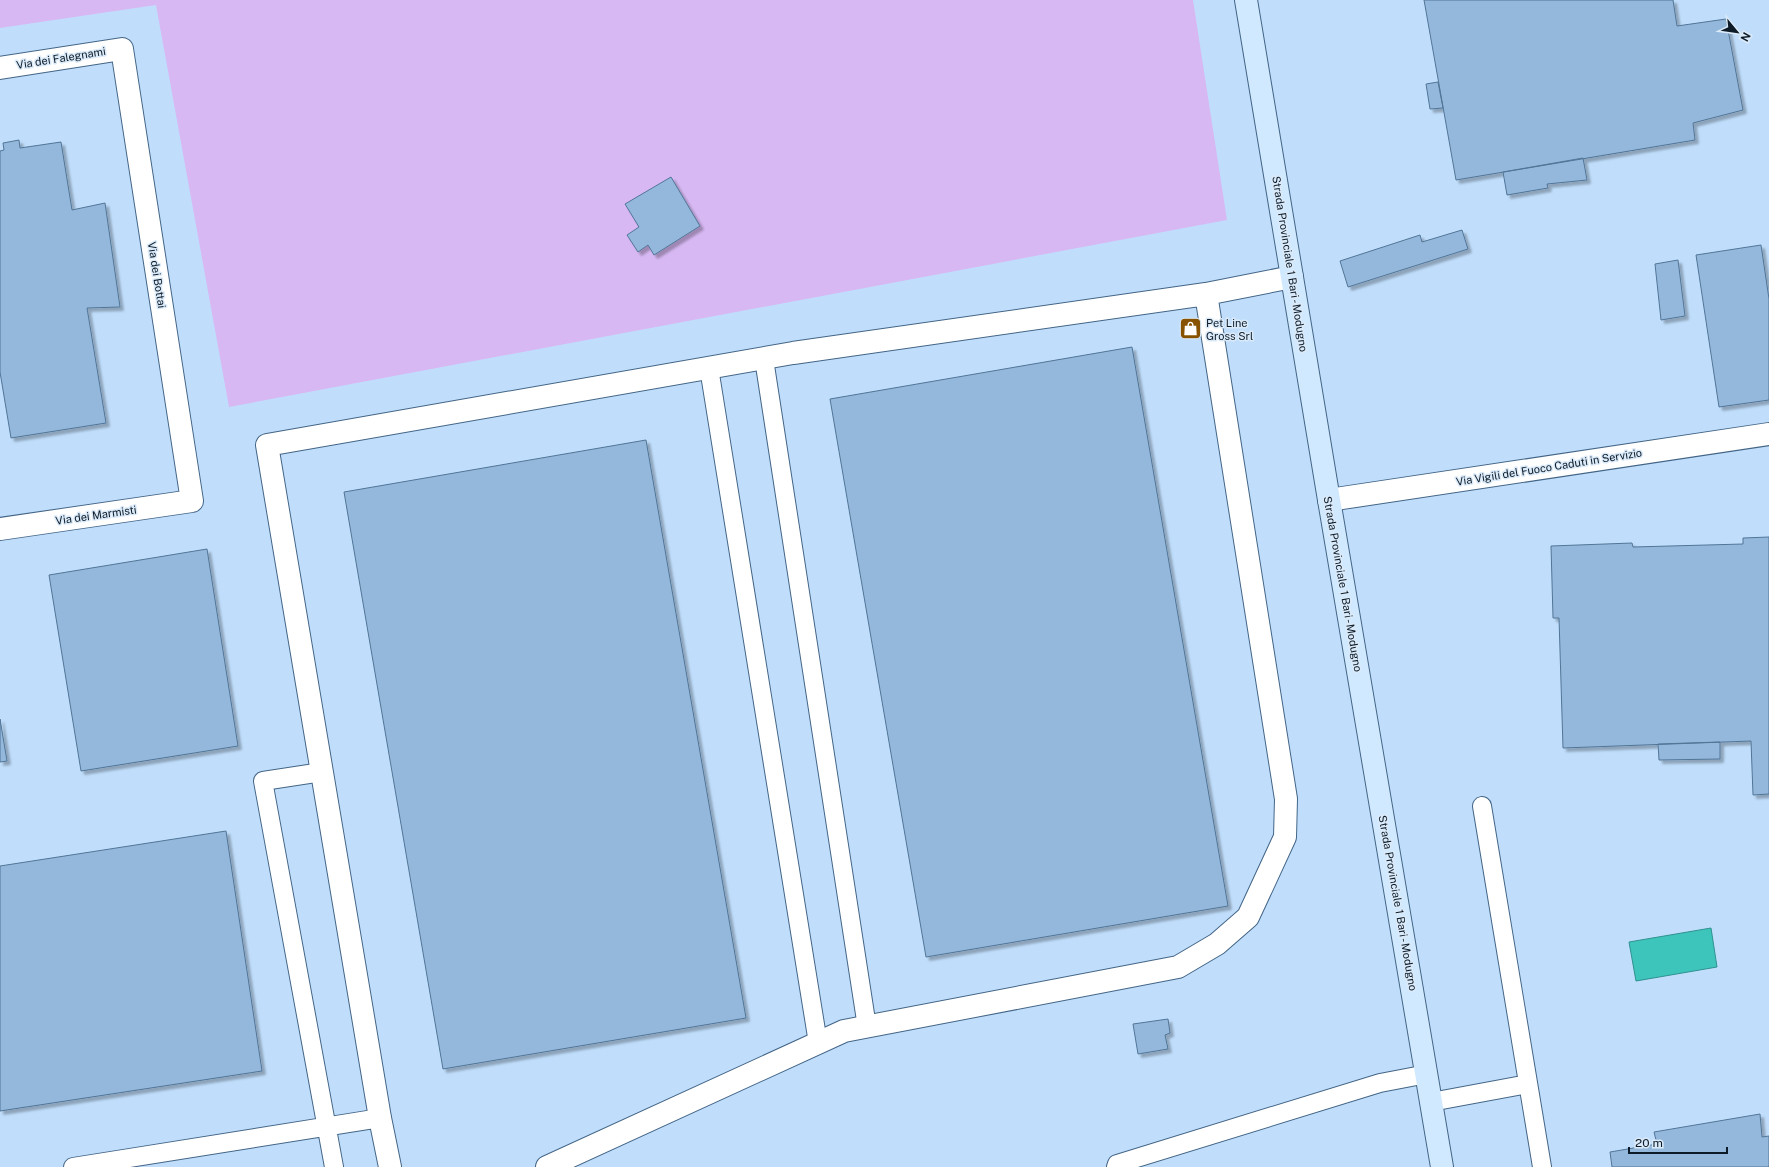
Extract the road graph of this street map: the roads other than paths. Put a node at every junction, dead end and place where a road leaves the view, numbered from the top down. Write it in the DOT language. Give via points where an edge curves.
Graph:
graph roads {
  1 [pos="1246,0"];
  2 [pos="122,49"];
  3 [pos="0,68"];
  4 [pos="1292,277"];
  5 [pos="1206,294"];
  6 [pos="764,359"];
  7 [pos="710,368"];
  8 [pos="1769,434"];
  9 [pos="1329,500"];
  10 [pos="192,501"];
  11 [pos="0,529"];
  12 [pos="322,772"];
  13 [pos="1482,806"];
  14 [pos="867,1027"];
  15 [pos="818,1043"];
  16 [pos="1427,1074"];
  17 [pos="1528,1084"];
  18 [pos="1431,1102"];
  19 [pos="380,1118"];
  20 [pos="326,1127"];
  21 [pos="73,1167"];
  22 [pos="334,1167"];
  23 [pos="390,1167"];
  24 [pos="547,1167"];
  25 [pos="1116,1167"];
  26 [pos="1442,1167"];
  27 [pos="1542,1167"];
  1 -- 4 [label="street, Strada Provinciale 1 Bari - Modugno"];
  2 -- 3 [label="street, Via dei Falegnami"];
  2 -- 10 [label="street, Via dei Bottai"];
  4 -- 5 [label="street"];
  4 -- 9 [label="street, Strada Provinciale 1 Bari - Modugno"];
  5 -- 6 [label="street"];
  5 -- 14 [label="street" via="1286,799 1285,837 1267,878 1248,916 1217,944 1178,967"];
  6 -- 7 [label="street"];
  6 -- 14 [label="lane"];
  7 -- 12 [label="street" via="267,445"];
  7 -- 15 [label="lane"];
  8 -- 9 [label="street, Via Vigili del Fuoco Caduti in Servizio"];
  9 -- 16 [label="street, Strada Provinciale 1 Bari - Modugno"];
  10 -- 11 [label="street, Via dei Marmisti"];
  12 -- 19 [label="street"];
  12 -- 20 [label="lane" via="263,781"];
  13 -- 17 [label="lane"];
  14 -- 15 [label="street" via="844,1031"];
  15 -- 24 [label="street"];
  16 -- 18 [label="street, Strada Provinciale 1 Bari - Modugno"];
  16 -- 25 [label="lane" via="1380,1083 1117,1164"];
  17 -- 18 [label="lane"];
  17 -- 27 [label="lane"];
  18 -- 26 [label="street, Strada Provinciale 1 Bari - Modugno"];
  19 -- 20 [label="lane"];
  19 -- 23 [label="street"];
  20 -- 21 [label="lane"];
  20 -- 22 [label="lane"];
}
